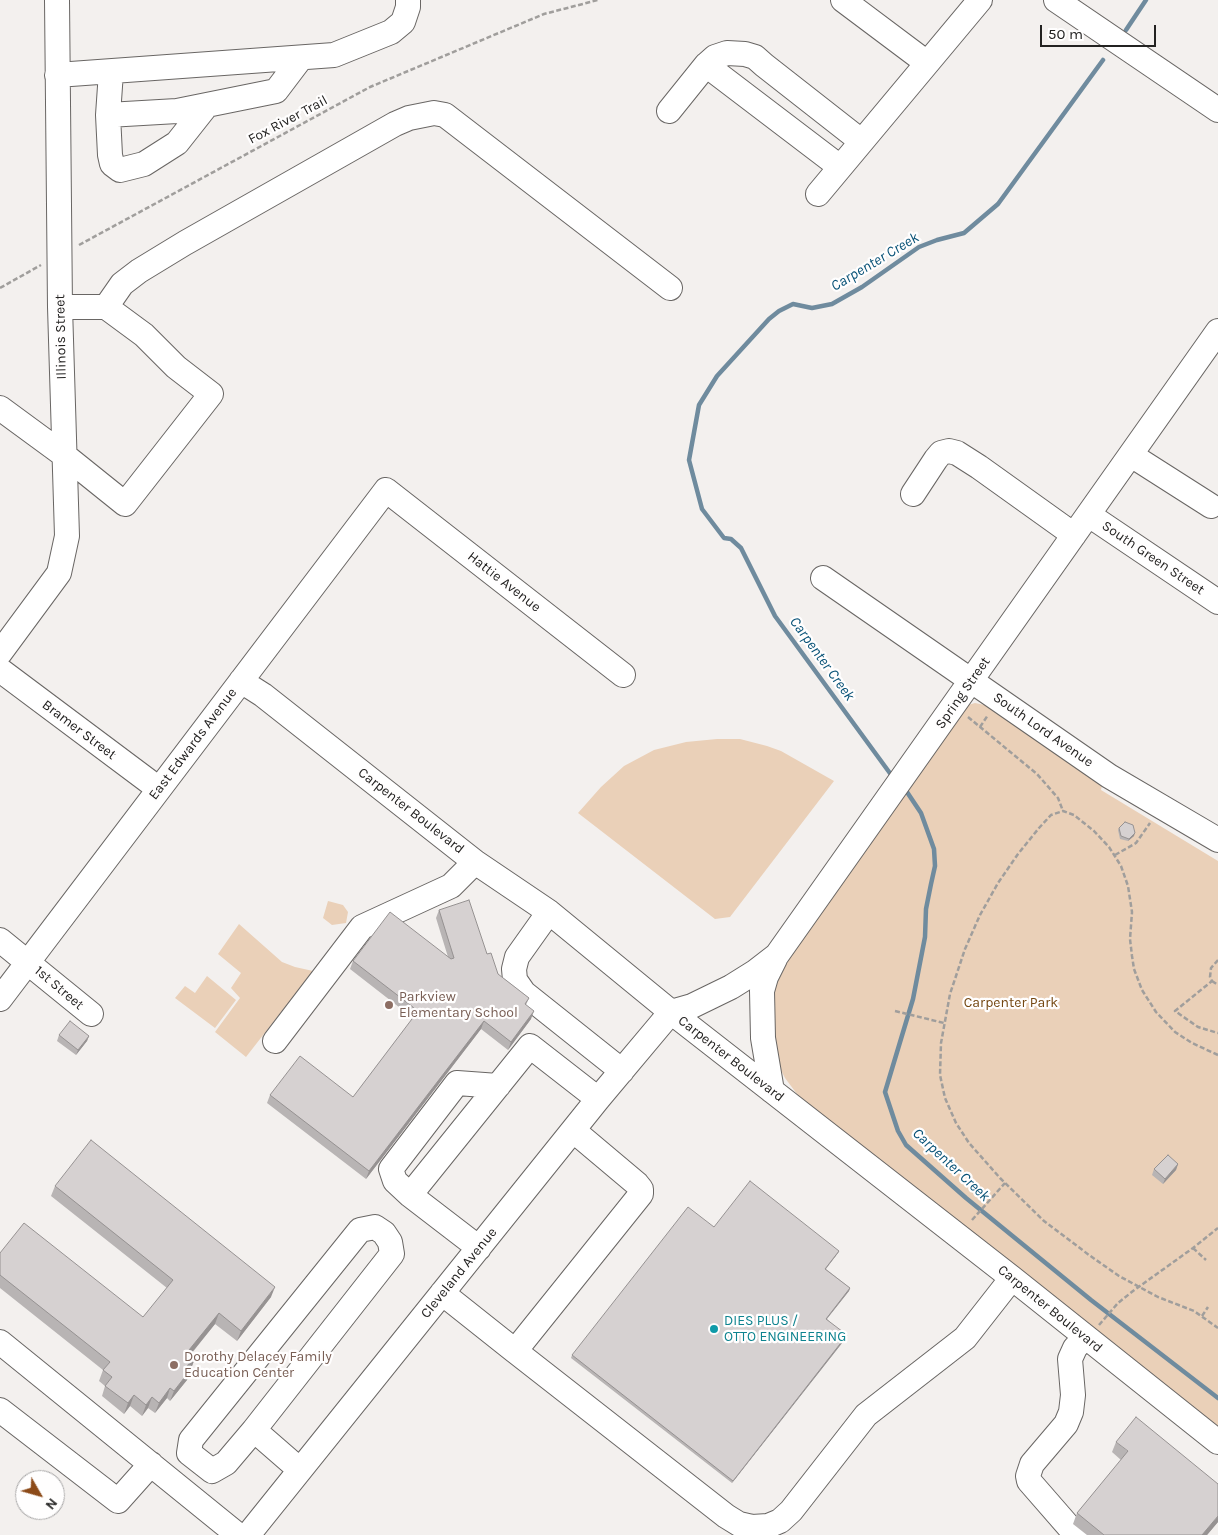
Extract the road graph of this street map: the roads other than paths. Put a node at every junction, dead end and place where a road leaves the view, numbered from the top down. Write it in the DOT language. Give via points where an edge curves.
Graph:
graph roads {
  1 [pos="57,0"];
  2 [pos="408,0"];
  3 [pos="843,0"];
  4 [pos="980,0"];
  5 [pos="1056,0"];
  6 [pos="301,58"];
  7 [pos="927,63"];
  8 [pos="706,64"];
  9 [pos="110,72"];
  10 [pos="57,75"];
  11 [pos="207,105"];
  12 [pos="1218,110"];
  13 [pos="669,111"];
  14 [pos="108,115"];
  15 [pos="861,141"];
  16 [pos="840,167"];
  17 [pos="818,194"];
  18 [pos="670,288"];
  19 [pos="60,307"];
  20 [pos="106,307"];
  21 [pos="1218,331"];
  22 [pos="1211,356"];
  23 [pos="0,408"];
  24 [pos="64,455"];
  25 [pos="1131,455"];
  26 [pos="386,490"];
  27 [pos="913,494"];
  28 [pos="1211,506"];
  29 [pos="1089,515"];
  30 [pos="1074,535"];
  31 [pos="823,578"];
  32 [pos="1218,602"];
  33 [pos="0,653"];
  34 [pos="0,670"];
  35 [pos="623,675"];
  36 [pos="241,681"];
  37 [pos="972,681"];
  38 [pos="159,790"];
  39 [pos="1218,840"];
  40 [pos="476,862"];
  41 [pos="549,912"];
  42 [pos="0,940"];
  43 [pos="777,955"];
  44 [pos="28,962"];
  45 [pos="0,999"];
  46 [pos="671,1012"];
  47 [pos="91,1014"];
  48 [pos="275,1041"];
  49 [pos="622,1071"];
  50 [pos="498,1086"];
  51 [pos="772,1091"];
  52 [pos="598,1099"];
  53 [pos="574,1131"];
  54 [pos="410,1195"];
  55 [pos="479,1248"];
  56 [pos="1012,1278"];
  57 [pos="442,1294"];
  58 [pos="1085,1337"];
  59 [pos="0,1342"];
  60 [pos="515,1351"];
  61 [pos="0,1410"];
  62 [pos="254,1430"];
  63 [pos="1218,1442"];
  64 [pos="151,1464"];
  65 [pos="300,1470"];
  66 [pos="238,1535"];
  67 [pos="248,1535"];
  68 [pos="1076,1535"];
  1 -- 10 [label="street, Illinois Street"];
  2 -- 6 [label="street" via="403,22 392,32 334,56"];
  3 -- 7 [label="street"];
  4 -- 7 [label="street"];
  5 -- 12 [label="street"];
  6 -- 9 [label="street"];
  6 -- 11 [label="street" via="276,92"];
  7 -- 15 [label="street"];
  8 -- 13 [label="street"];
  8 -- 15 [label="street" via="726,53 754,58"];
  8 -- 16 [label="street"];
  9 -- 10 [label="street"];
  9 -- 14 [label="street"];
  10 -- 19 [label="street, Illinois Street"];
  11 -- 14 [label="street"];
  11 -- 14 [label="street" via="176,143 144,164 120,170 112,164 110,156"];
  15 -- 16 [label="street"];
  16 -- 17 [label="street"];
  18 -- 20 [label="street" via="445,115 434,113 395,124 184,243 122,284"];
  19 -- 20 [label="street"];
  19 -- 24 [label="street, Illinois Street"];
  20 -- 24 [label="street" via="211,394 125,504"];
  21 -- 22 [label="street, Spring Street"];
  22 -- 25 [label="street, Spring Street"];
  23 -- 24 [label="street"];
  24 -- 33 [label="street, Illinois Street" via="66,536 61,570"];
  25 -- 28 [label="street"];
  25 -- 29 [label="street, Spring Street"];
  26 -- 35 [label="street, Hattie Avenue"];
  26 -- 36 [label="street, East Edwards Avenue"];
  27 -- 30 [label="street" via="936,459 948,451 979,467"];
  29 -- 30 [label="street, Spring Street"];
  29 -- 32 [label="street, South Green Street"];
  30 -- 37 [label="street, Spring Street"];
  31 -- 37 [label="street, South Lord Avenue"];
  34 -- 38 [label="street, Bramer Street"];
  36 -- 38 [label="street, East Edwards Avenue"];
  36 -- 40 [label="street, Carpenter Boulevard"];
  37 -- 39 [label="street, South Lord Avenue" via="1094,765"];
  37 -- 43 [label="street, Spring Street"];
  38 -- 44 [label="street, East Edwards Avenue"];
  40 -- 41 [label="street, Carpenter Boulevard"];
  40 -- 48 [label="street" via="451,886 362,927"];
  41 -- 46 [label="street, Carpenter Boulevard"];
  41 -- 49 [label="street" via="517,957 516,980 524,993"];
  42 -- 44 [label="street, 1st Street"];
  43 -- 46 [label="street, Spring Street" via="731,987 692,1006"];
  43 -- 51 [label="street" via="762,991 763,1038"];
  44 -- 45 [label="street, East Edwards Avenue"];
  44 -- 47 [label="street, 1st Street"];
  46 -- 49 [label="street, Cleveland Avenue"];
  46 -- 51 [label="street, Carpenter Boulevard"];
  49 -- 52 [label="street, Cleveland Avenue"];
  50 -- 52 [label="street" via="530,1046"];
  50 -- 54 [label="street"];
  50 -- 54 [label="street" via="457,1083 391,1169 395,1181"];
  51 -- 56 [label="street, Carpenter Boulevard"];
  52 -- 53 [label="street, Cleveland Avenue"];
  53 -- 55 [label="street, Cleveland Avenue"];
  53 -- 60 [label="street" via="637,1184 641,1194"];
  54 -- 55 [label="street"];
  55 -- 57 [label="street, Cleveland Avenue"];
  56 -- 58 [label="street, Carpenter Boulevard"];
  56 -- 60 [label="street" via="965,1338 866,1414 792,1511 768,1526 739,1524 726,1516"];
  57 -- 60 [label="street"];
  57 -- 65 [label="street, Cleveland Avenue"];
  58 -- 63 [label="street, Carpenter Boulevard"];
  58 -- 68 [label="street" via="1070,1359 1071,1412 1066,1424 1032,1464 1028,1476"];
  59 -- 64 [label="street"];
  61 -- 64 [label="street" via="118,1501"];
  62 -- 62 [label="street" via="226,1463 212,1471 189,1453 191,1440 360,1230 375,1227 390,1242 392,1254"];
  62 -- 65 [label="street"];
  64 -- 66 [label="street"];
  65 -- 67 [label="street, Cleveland Avenue"];
}
